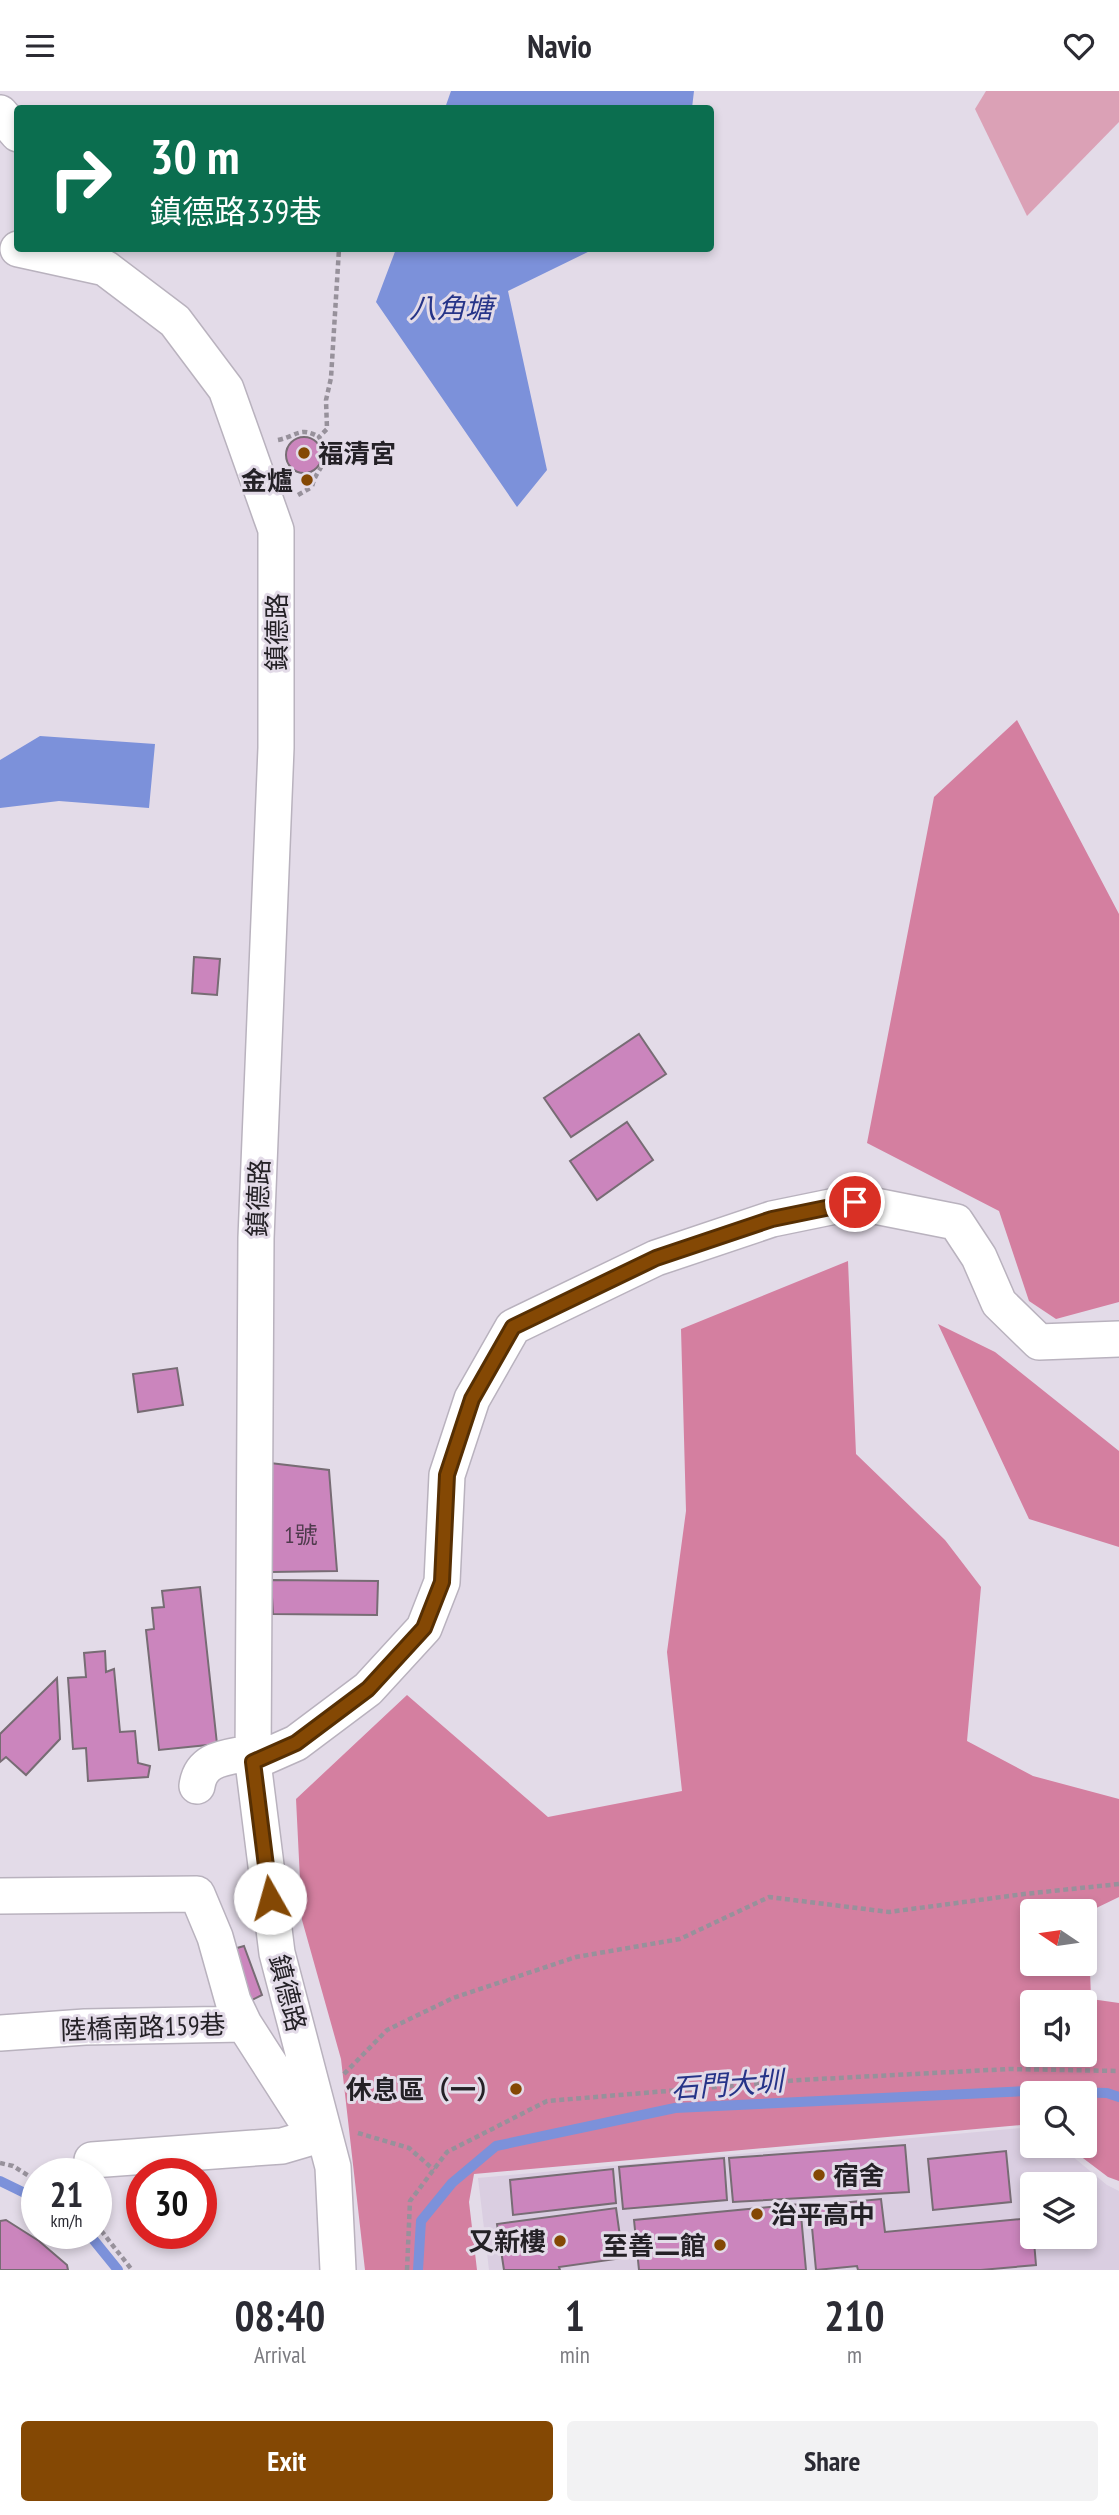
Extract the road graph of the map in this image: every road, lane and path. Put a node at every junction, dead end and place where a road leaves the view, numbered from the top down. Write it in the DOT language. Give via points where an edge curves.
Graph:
graph roads {
  1 [pos="0,113"];
  2 [pos="14,129"];
  3 [pos="47,252"];
  4 [pos="339,252"];
  5 [pos="85,256"];
  6 [pos="319,437"];
  7 [pos="247,448"];
  8 [pos="269,511"];
  9 [pos="1119,1339"];
  10 [pos="253,1757"];
  11 [pos="197,1786"];
  12 [pos="1119,1884"];
  13 [pos="0,1896"];
  14 [pos="244,2024"];
  15 [pos="0,2032"];
  16 [pos="1119,2071"];
  17 [pos="318,2121"];
  18 [pos="112,2159"];
  19 [pos="0,2163"];
  20 [pos="434,2170"];
  21 [pos="21,2171"];
  22 [pos="112,2244"];
  23 [pos="132,2270"];
  24 [pos="338,2270"];
  25 [pos="407,2270"];
  1 -- 2 [label="street"];
  3 -- 5 [label="street, 鎮德路"];
  4 -- 6 [label="path" via="327,429"];
  5 -- 7 [label="street, 鎮德路" via="176,321 226,389"];
  6 -- 7 [label="path" via="300,431"];
  6 -- 8 [label="path" via="327,457 314,475 312,488"];
  7 -- 8 [label="street, 鎮德路"];
  8 -- 10 [label="street, 鎮德路" via="276,530 276,748 256,1238"];
  9 -- 10 [label="street" via="1040,1342 999,1303 956,1222 855,1202 772,1219 656,1258 513,1327 472,1399 447,1475 442,1582 424,1628 368,1689 296,1743"];
  10 -- 11 [label="street" via="209,1762 202,1768"];
  10 -- 17 [label="street, 鎮德路" via="277,1953"];
  12 -- 17 [label="path" via="889,1912 769,1897 680,1939 576,1957 453,1998 387,2030"];
  13 -- 14 [label="street" via="197,1894"];
  14 -- 15 [label="street, 陸橋南路159巷"];
  14 -- 17 [label="street, 陸橋南路159巷"];
  16 -- 20 [label="path" via="1009,2069 547,2101 447,2152"];
  17 -- 18 [label="street" via="282,2146"];
  17 -- 20 [label="path" via="410,2148"];
  17 -- 24 [label="street, 鎮德路" via="333,2167"];
  19 -- 21 [label="path"];
  20 -- 25 [label="path" via="410,2201"];
  22 -- 23 [label="path"];
}
